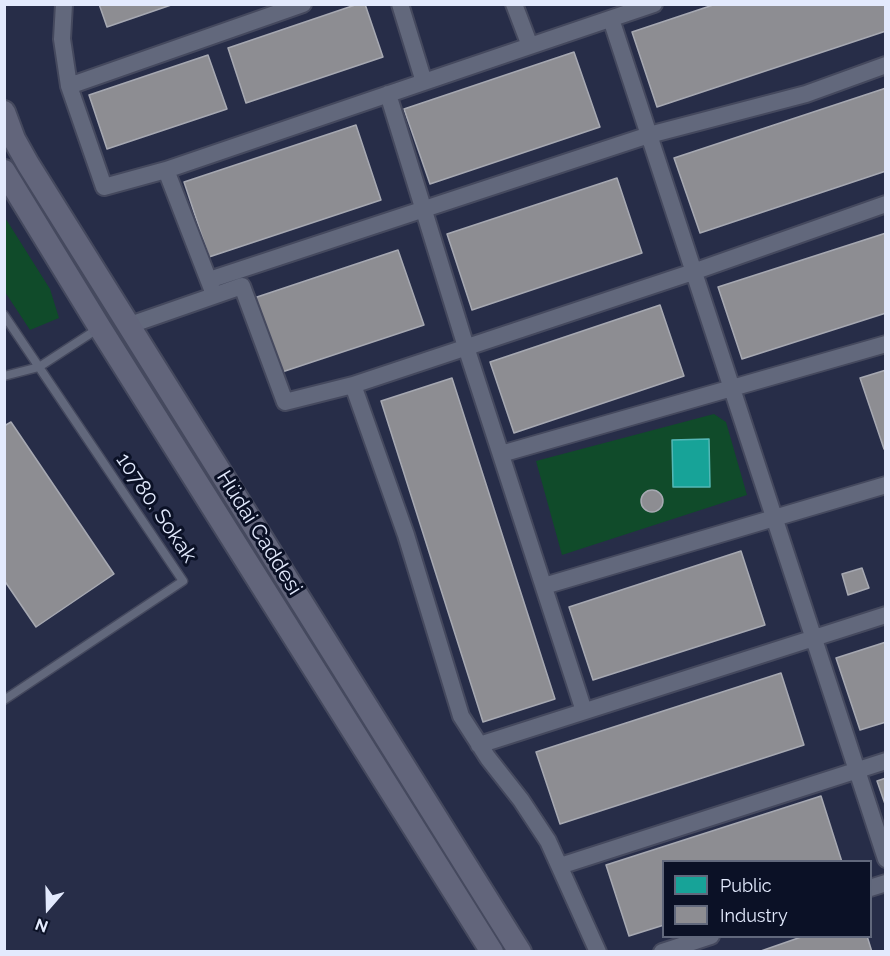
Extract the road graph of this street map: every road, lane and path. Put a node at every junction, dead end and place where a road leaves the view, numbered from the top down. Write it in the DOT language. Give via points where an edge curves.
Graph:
graph roads {
  1 [pos="64,4"];
  2 [pos="303,4"];
  3 [pos="400,4"];
  4 [pos="514,4"];
  5 [pos="654,4"];
  6 [pos="611,19"];
  7 [pos="530,46"];
  8 [pos="885,64"];
  9 [pos="424,82"];
  10 [pos="69,86"];
  11 [pos="388,94"];
  12 [pos="4,112"];
  13 [pos="649,135"];
  14 [pos="166,170"];
  15 [pos="4,171"];
  16 [pos="885,204"];
  17 [pos="424,209"];
  18 [pos="693,272"];
  19 [pos="212,288"];
  20 [pos="4,315"];
  21 [pos="130,325"];
  22 [pos="100,328"];
  23 [pos="885,344"];
  24 [pos="466,347"];
  25 [pos="39,367"];
  26 [pos="4,376"];
  27 [pos="353,385"];
  28 [pos="732,390"];
  29 [pos="501,454"];
  30 [pos="885,485"];
  31 [pos="774,519"];
  32 [pos="544,586"];
  33 [pos="885,615"];
  34 [pos="813,638"];
  35 [pos="4,700"];
  36 [pos="584,711"];
  37 [pos="479,745"];
  38 [pos="885,761"];
  39 [pos="856,770"];
  40 [pos="885,859"];
  41 [pos="560,866"];
  42 [pos="704,938"];
  43 [pos="492,951"];
  44 [pos="520,951"];
  45 [pos="598,951"];
  46 [pos="662,951"];
  1 -- 10 [label="street" via="62,39"];
  2 -- 10 [label="street"];
  3 -- 9 [label="street"];
  4 -- 7 [label="street"];
  5 -- 6 [label="street"];
  6 -- 7 [label="street"];
  6 -- 13 [label="street"];
  7 -- 9 [label="street"];
  8 -- 13 [label="street" via="806,94"];
  9 -- 11 [label="street"];
  10 -- 14 [label="street" via="104,188"];
  11 -- 14 [label="street"];
  11 -- 17 [label="street"];
  12 -- 21 [label="street, Hüdai Caddesi" via="28,164"];
  13 -- 17 [label="street"];
  13 -- 18 [label="street"];
  14 -- 19 [label="street"];
  15 -- 22 [label="street, Hüdai Caddesi"];
  16 -- 18 [label="street"];
  17 -- 19 [label="street"];
  17 -- 24 [label="street"];
  18 -- 24 [label="street"];
  18 -- 28 [label="street"];
  19 -- 21 [label="street"];
  19 -- 27 [label="street" via="242,286 285,402"];
  20 -- 25 [label="lane"];
  21 -- 44 [label="street, Hüdai Caddesi"];
  22 -- 25 [label="lane"];
  22 -- 43 [label="street, Hüdai Caddesi"];
  23 -- 28 [label="street"];
  24 -- 27 [label="street"];
  24 -- 29 [label="street"];
  25 -- 26 [label="lane"];
  25 -- 35 [label="lane, 10780. Sokak" via="183,581"];
  27 -- 37 [label="street" via="406,536 461,716"];
  28 -- 29 [label="street"];
  28 -- 31 [label="street"];
  29 -- 32 [label="street"];
  30 -- 31 [label="street"];
  31 -- 32 [label="street"];
  31 -- 34 [label="street"];
  32 -- 36 [label="street"];
  33 -- 34 [label="street"];
  34 -- 36 [label="street"];
  34 -- 39 [label="street"];
  36 -- 37 [label="street"];
  37 -- 41 [label="street" via="521,800"];
  38 -- 39 [label="street"];
  39 -- 40 [label="street"];
  39 -- 41 [label="street"];
  41 -- 45 [label="street"];
  42 -- 46 [label="street"];
}
